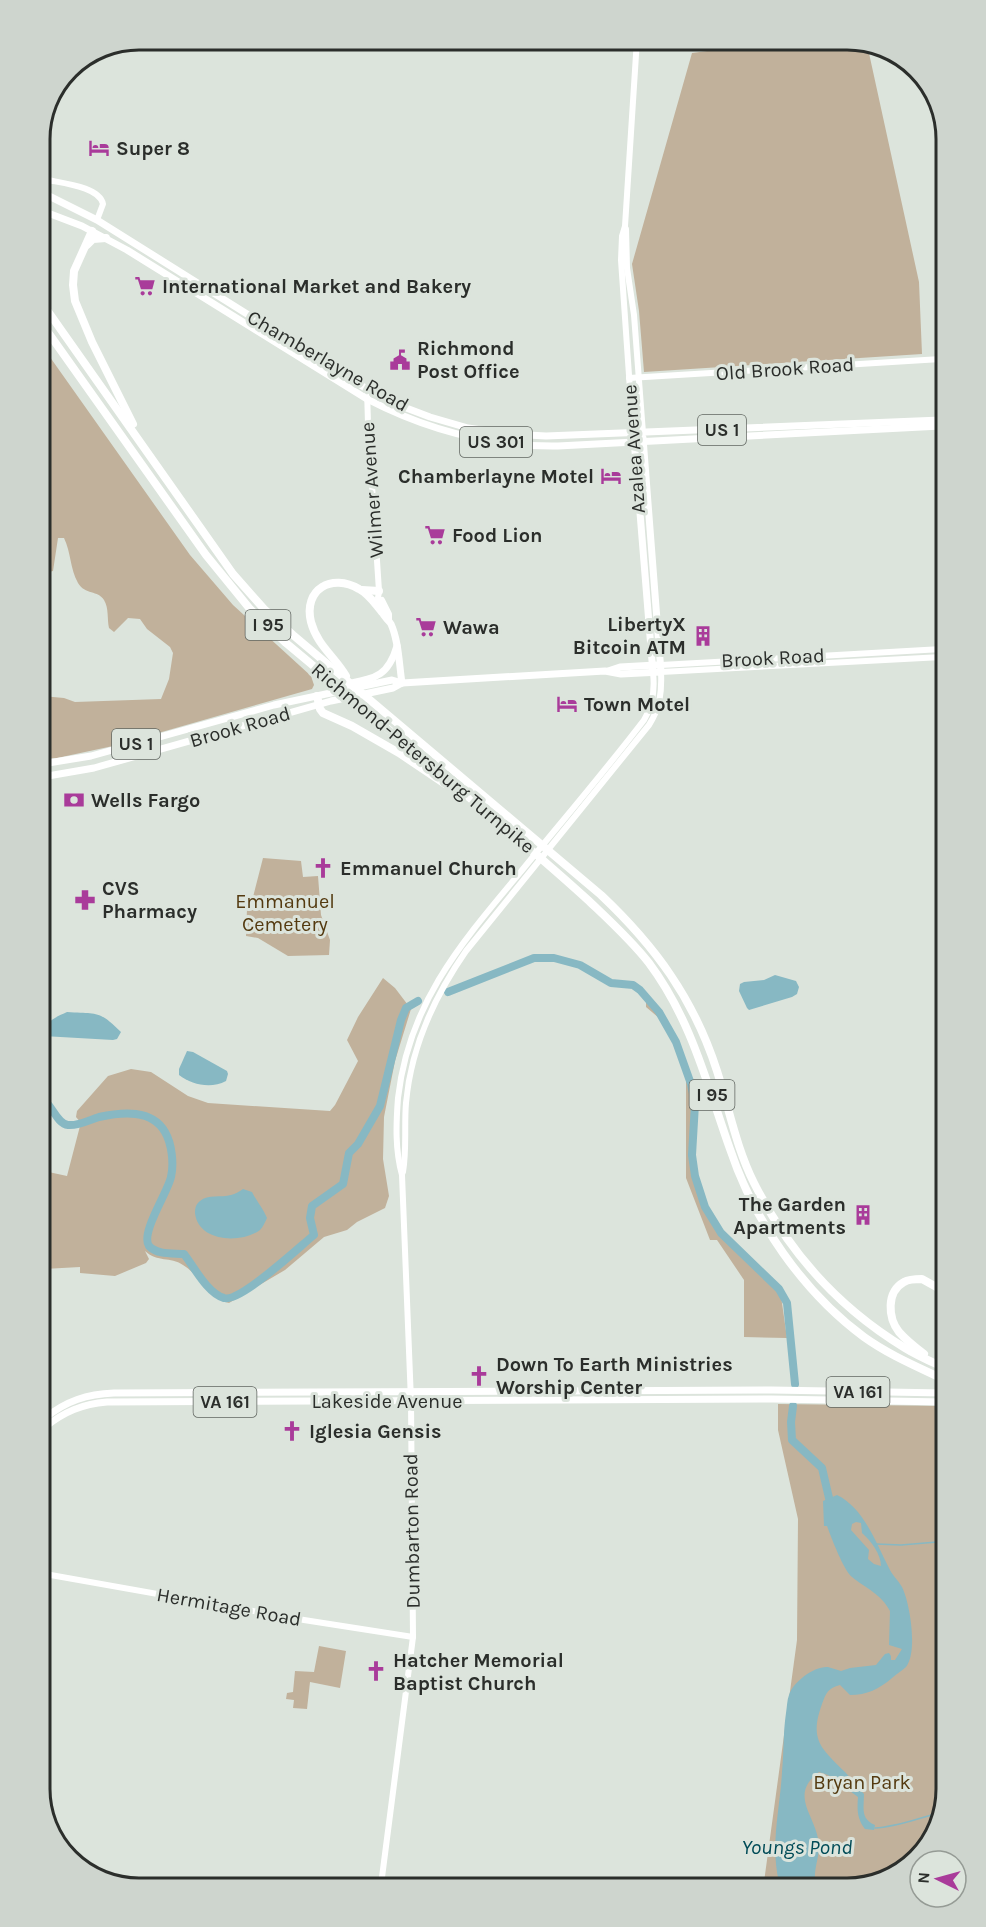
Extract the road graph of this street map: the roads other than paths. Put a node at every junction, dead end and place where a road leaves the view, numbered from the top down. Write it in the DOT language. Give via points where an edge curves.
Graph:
graph roads {
  1 [pos="636,50"];
  2 [pos="50,180"];
  3 [pos="50,196"];
  4 [pos="50,214"];
  5 [pos="97,220"];
  6 [pos="625,226"];
  7 [pos="92,231"];
  8 [pos="106,238"];
  9 [pos="84,248"];
  10 [pos="50,314"];
  11 [pos="50,335"];
  12 [pos="936,359"];
  13 [pos="639,377"];
  14 [pos="629,378"];
  15 [pos="367,389"];
  16 [pos="367,399"];
  17 [pos="936,420"];
  18 [pos="936,426"];
  19 [pos="634,437"];
  20 [pos="643,437"];
  21 [pos="152,460"];
  22 [pos="361,590"];
  23 [pos="379,591"];
  24 [pos="382,612"];
  25 [pos="389,621"];
  26 [pos="397,646"];
  27 [pos="936,649"];
  28 [pos="936,657"];
  29 [pos="657,669"];
  30 [pos="372,681"];
  31 [pos="402,683"];
  32 [pos="352,685"];
  33 [pos="320,694"];
  34 [pos="319,705"];
  35 [pos="50,763"];
  36 [pos="50,776"];
  37 [pos="476,804"];
  38 [pos="402,1175"];
  39 [pos="936,1287"];
  40 [pos="936,1362"];
  41 [pos="936,1364"];
  42 [pos="936,1376"];
  43 [pos="410,1392"];
  44 [pos="936,1393"];
  45 [pos="411,1401"];
  46 [pos="936,1401"];
  47 [pos="50,1415"];
  48 [pos="50,1423"];
  49 [pos="50,1575"];
  50 [pos="413,1637"];
  51 [pos="382,1877"];
  1 -- 6 [label="main road, Azalea Avenue"];
  2 -- 5 [label="main road" via="98,194 103,204"];
  3 -- 5 [label="main road, Chamberlayne Road / US 301"];
  4 -- 7 [label="main road, Chamberlayne Road / US 301"];
  5 -- 7 [label="main road"];
  5 -- 15 [label="main road, Chamberlayne Road / US 301"];
  6 -- 13 [label="main road, Azalea Avenue"];
  6 -- 14 [label="main road, Azalea Avenue" via="621,266"];
  7 -- 8 [label="main road, Chamberlayne Road / US 301"];
  7 -- 9 [label="highway"];
  8 -- 9 [label="highway" via="93,239"];
  8 -- 16 [label="main road, Chamberlayne Road / US 301"];
  9 -- 21 [label="highway" via="73,278 75,302"];
  10 -- 21 [label="highway, I 95"];
  11 -- 37 [label="highway, Richmond-Petersburg Turnpike / I 95" via="206,555 245,603 286,643"];
  12 -- 13 [label="main road, Old Brook Road"];
  13 -- 14 [label="main road, Old Brook Road"];
  13 -- 20 [label="main road, Azalea Avenue"];
  14 -- 19 [label="main road, Azalea Avenue"];
  15 -- 16 [label="main road, Wilmer Avenue"];
  15 -- 19 [label="main road, Chamberlayne Road / US 301" via="430,417 487,431"];
  16 -- 19 [label="main road, Chamberlayne Road / US 301" via="421,424 489,441 558,446"];
  16 -- 23 [label="main road, Wilmer Avenue"];
  17 -- 20 [label="main road, US 1"];
  18 -- 20 [label="main road, US 1"];
  19 -- 20 [label="main road, US 301"];
  19 -- 29 [label="main road, Azalea Avenue"];
  20 -- 29 [label="main road, Azalea Avenue"];
  21 -- 32 [label="highway, Richmond-Petersburg Turnpike / I 95" via="254,598"];
  22 -- 23 [label="highway"];
  22 -- 24 [label="highway"];
  22 -- 32 [label="highway" via="346,583 327,584 315,594 310,610 319,641"];
  23 -- 24 [label="main road, Wilmer Avenue"];
  23 -- 25 [label="main road, Wilmer Avenue"];
  24 -- 25 [label="main road, Wilmer Avenue"];
  25 -- 26 [label="main road, Wilmer Avenue"];
  26 -- 30 [label="main road" via="387,669"];
  26 -- 31 [label="main road, Wilmer Avenue"];
  27 -- 29 [label="main road, Brook Road"];
  28 -- 29 [label="main road, Brook Road"];
  29 -- 31 [label="main road, Brook Road / US 1" via="621,675 605,672"];
  29 -- 38 [label="main road, Dumbarton Road" via="660,699 652,721 444,984 416,1049 409,1082"];
  29 -- 38 [label="main road, Dumbarton Road" via="648,713 474,929 431,992 416,1024 398,1101 397,1158"];
  30 -- 31 [label="main road, Brook Road / US 1"];
  30 -- 33 [label="main road, Brook Road / US 1"];
  31 -- 34 [label="main road, Brook Road / US 1"];
  32 -- 41 [label="highway, Richmond-Petersburg Turnpike / I 95" via="601,895 640,934 674,979 698,1024 745,1162 786,1237 836,1296 874,1328"];
  33 -- 34 [label="highway"];
  33 -- 35 [label="main road, Brook Road / US 1" via="91,756"];
  34 -- 36 [label="main road, Brook Road / US 1" via="103,766"];
  34 -- 37 [label="highway" via="323,713 399,753"];
  37 -- 42 [label="highway, Richmond-Petersburg Turnpike / I 95" via="549,864 624,934 649,963 696,1048 738,1172 756,1211 809,1285 866,1338"];
  38 -- 43 [label="main road, Dumbarton Road"];
  39 -- 40 [label="highway" via="922,1279 904,1282 893,1294 891,1312 899,1332"];
  43 -- 44 [label="main road, Lakeside Avenue / VA 161"];
  43 -- 45 [label="main road, Dumbarton Road"];
  43 -- 47 [label="main road, Lakeside Avenue / VA 161" via="100,1394 68,1402"];
  45 -- 46 [label="main road, Lakeside Avenue / VA 161"];
  45 -- 48 [label="main road, Lakeside Avenue / VA 161" via="99,1403 69,1410"];
  45 -- 50 [label="main road, Dumbarton Road"];
  49 -- 50 [label="main road, Hermitage Road"];
  50 -- 51 [label="main road, Dumbarton Road"];
}
